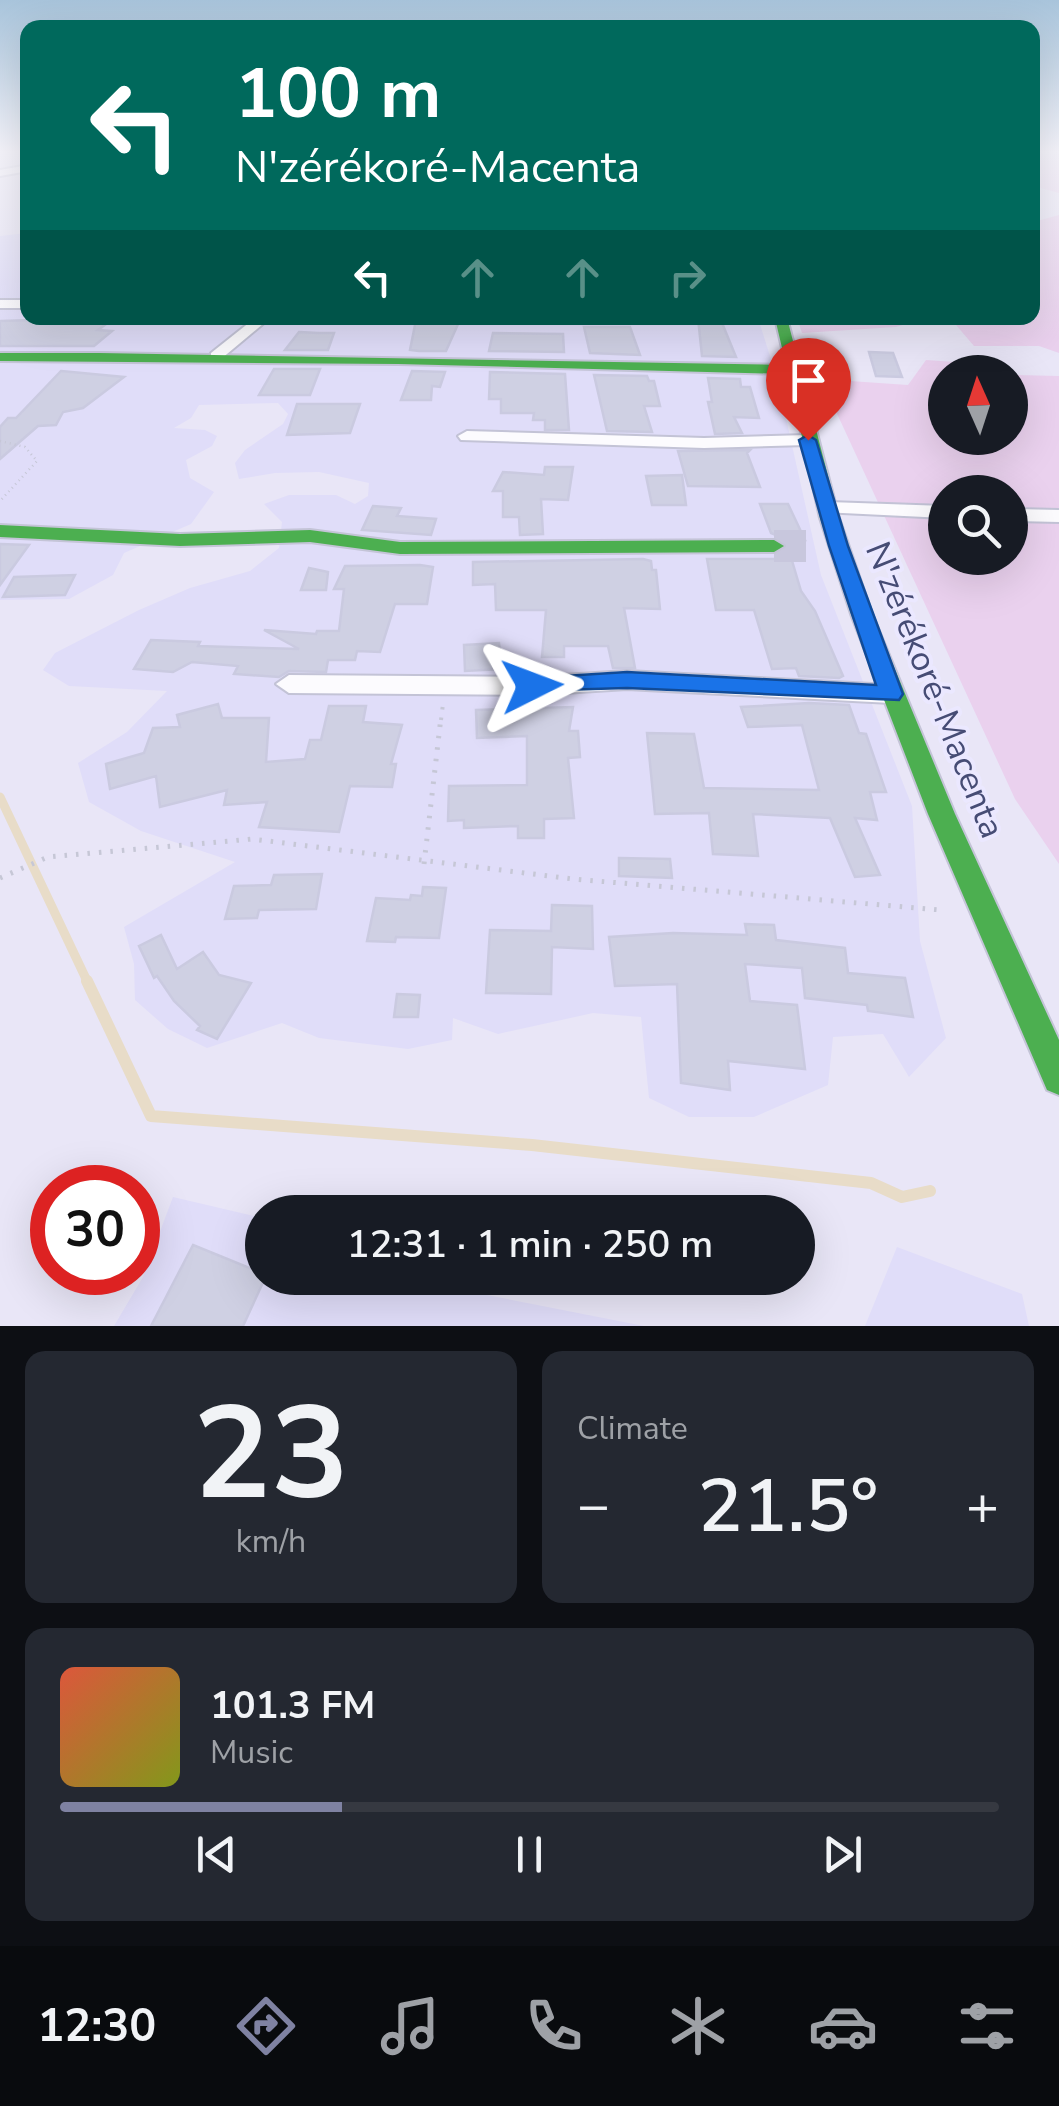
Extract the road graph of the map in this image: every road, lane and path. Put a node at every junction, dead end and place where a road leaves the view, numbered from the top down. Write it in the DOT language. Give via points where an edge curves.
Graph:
graph roads {
  1 [pos="254,325"];
  2 [pos="782,325"];
  3 [pos="216,356"];
  4 [pos="0,357"];
  5 [pos="796,370"];
  6 [pos="466,436"];
  7 [pos="808,440"];
  8 [pos="0,441"];
  9 [pos="0,501"];
  10 [pos="828,508"];
  11 [pos="928,511"];
  12 [pos="1028,515"];
  13 [pos="1059,516"];
  14 [pos="0,532"];
  15 [pos="774,546"];
  16 [pos="814,546"];
  17 [pos="838,546"];
  18 [pos="290,684"];
  19 [pos="446,685"];
  20 [pos="891,694"];
  21 [pos="424,864"];
  22 [pos="0,878"];
  23 [pos="988,912"];
  24 [pos="1059,1078"];
  1 -- 3 [label="street"];
  2 -- 5 [label="main road, N'zérékoré-Macenta"];
  3 -- 4 [label="main road"];
  3 -- 5 [label="main road"];
  5 -- 7 [label="main road, N'zérékoré-Macenta"];
  6 -- 7 [label="street"];
  7 -- 10 [label="main road, N'zérékoré-Macenta"];
  8 -- 9 [label="path" via="25,447 36,461"];
  10 -- 11 [label="street"];
  10 -- 17 [label="main road, N'zérékoré-Macenta"];
  12 -- 13 [label="street"];
  14 -- 15 [label="main road" via="180,540 310,536 400,548"];
  16 -- 17 [label="main road"];
  17 -- 20 [label="main road, N'zérékoré-Macenta"];
  18 -- 19 [label="street"];
  19 -- 20 [label="street" via="627,680"];
  19 -- 21 [label="path"];
  20 -- 23 [label="main road, N'zérékoré-Macenta"];
  21 -- 22 [label="path" via="252,839 48,857"];
  21 -- 23 [label="path"];
  23 -- 24 [label="main road, N'zérékoré-Macenta"];
}
